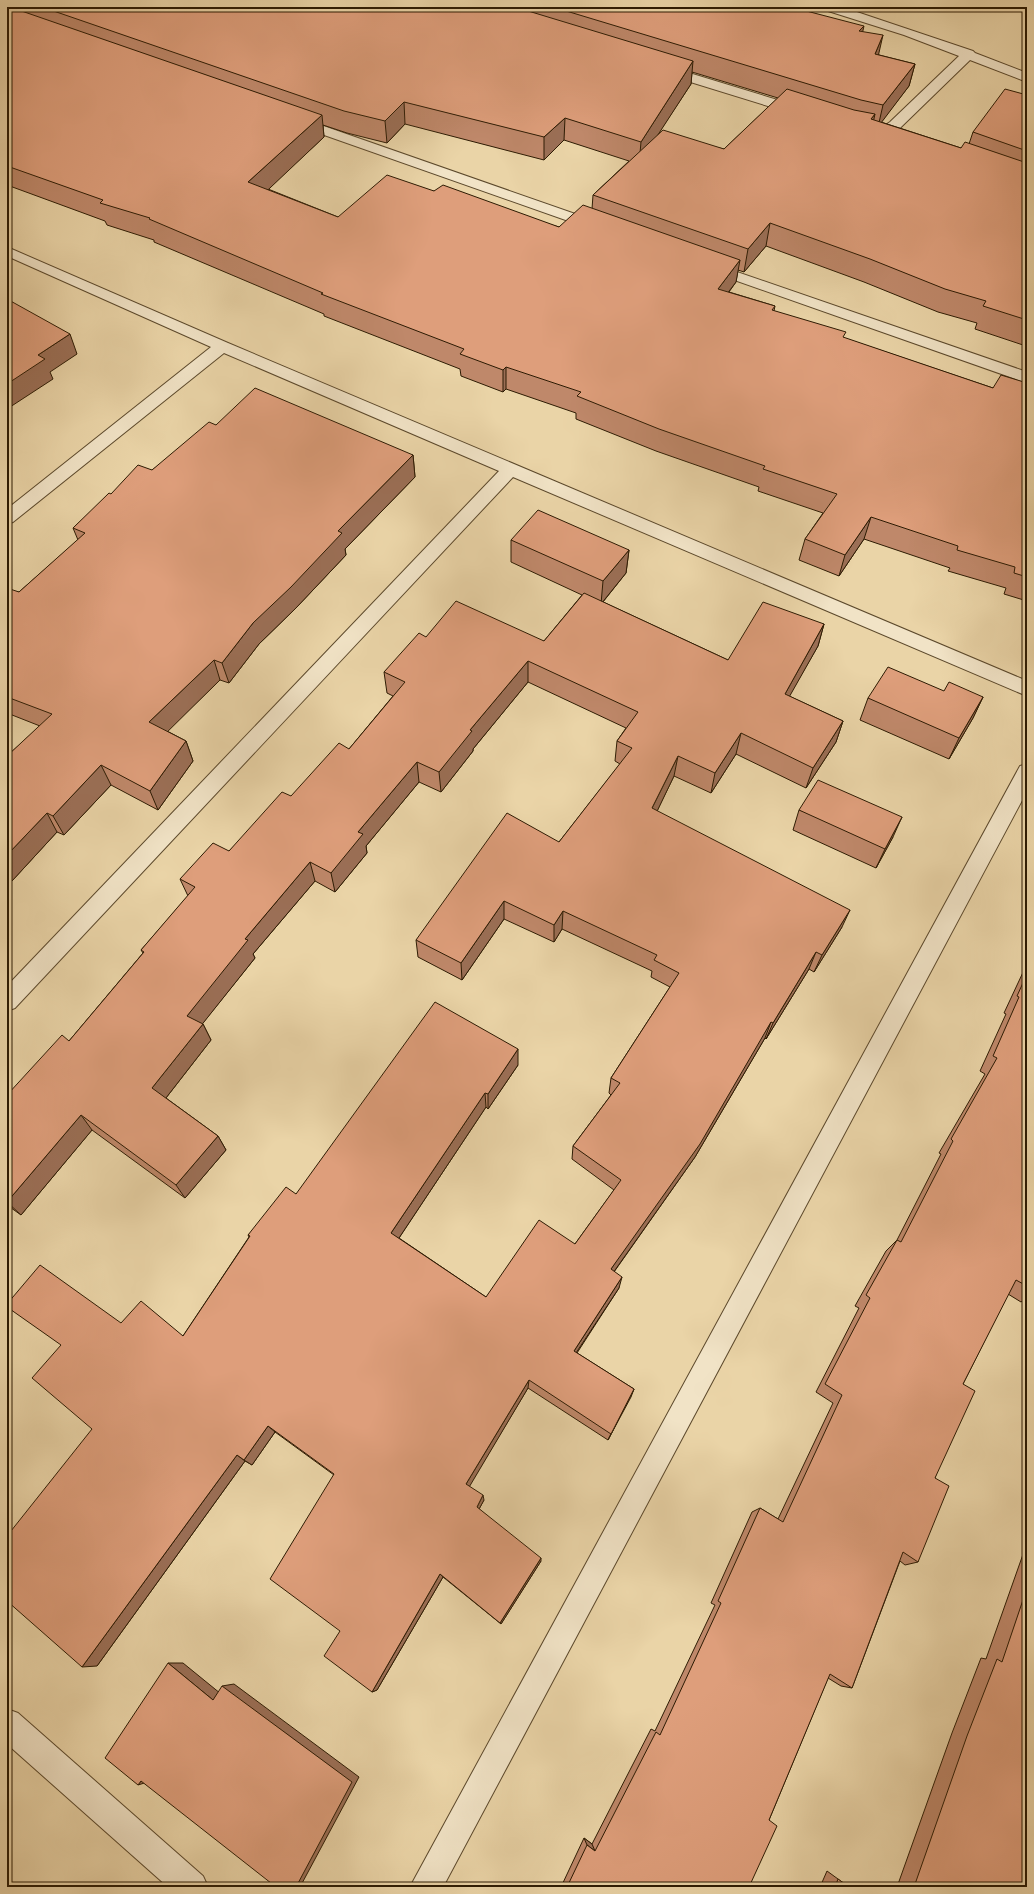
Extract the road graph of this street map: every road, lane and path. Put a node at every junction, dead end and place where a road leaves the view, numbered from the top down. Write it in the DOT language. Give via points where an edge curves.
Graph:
graph roads {
  1 [pos="829,7"];
  2 [pos="970,54"];
  3 [pos="651,65"];
  4 [pos="1026,76"];
  5 [pos="281,115"];
  6 [pos="817,116"];
  7 [pos="854,128"];
  8 [pos="882,133"];
  9 [pos="896,138"];
  10 [pos="613,232"];
  11 [pos="7,251"];
  12 [pos="696,261"];
  13 [pos="222,346"];
  14 [pos="1027,378"];
  15 [pos="511,469"];
  16 [pos="7,518"];
  17 [pos="1027,689"];
  18 [pos="1027,772"];
  19 [pos="7,1001"];
  20 [pos="7,1724"];
  21 [pos="192,1887"];
  22 [pos="426,1887"];
  1 -- 2 [label="street"];
  2 -- 4 [label="street"];
  2 -- 8 [label="street" via="895,125"];
  3 -- 6 [label="street"];
  5 -- 10 [label="street"];
  7 -- 8 [label="street"];
  8 -- 9 [label="street"];
  11 -- 13 [label="street"];
  12 -- 14 [label="street"];
  13 -- 15 [label="street"];
  13 -- 16 [label="street"];
  15 -- 17 [label="street"];
  15 -- 19 [label="street"];
  18 -- 22 [label="street"];
  20 -- 21 [label="street"];
}
